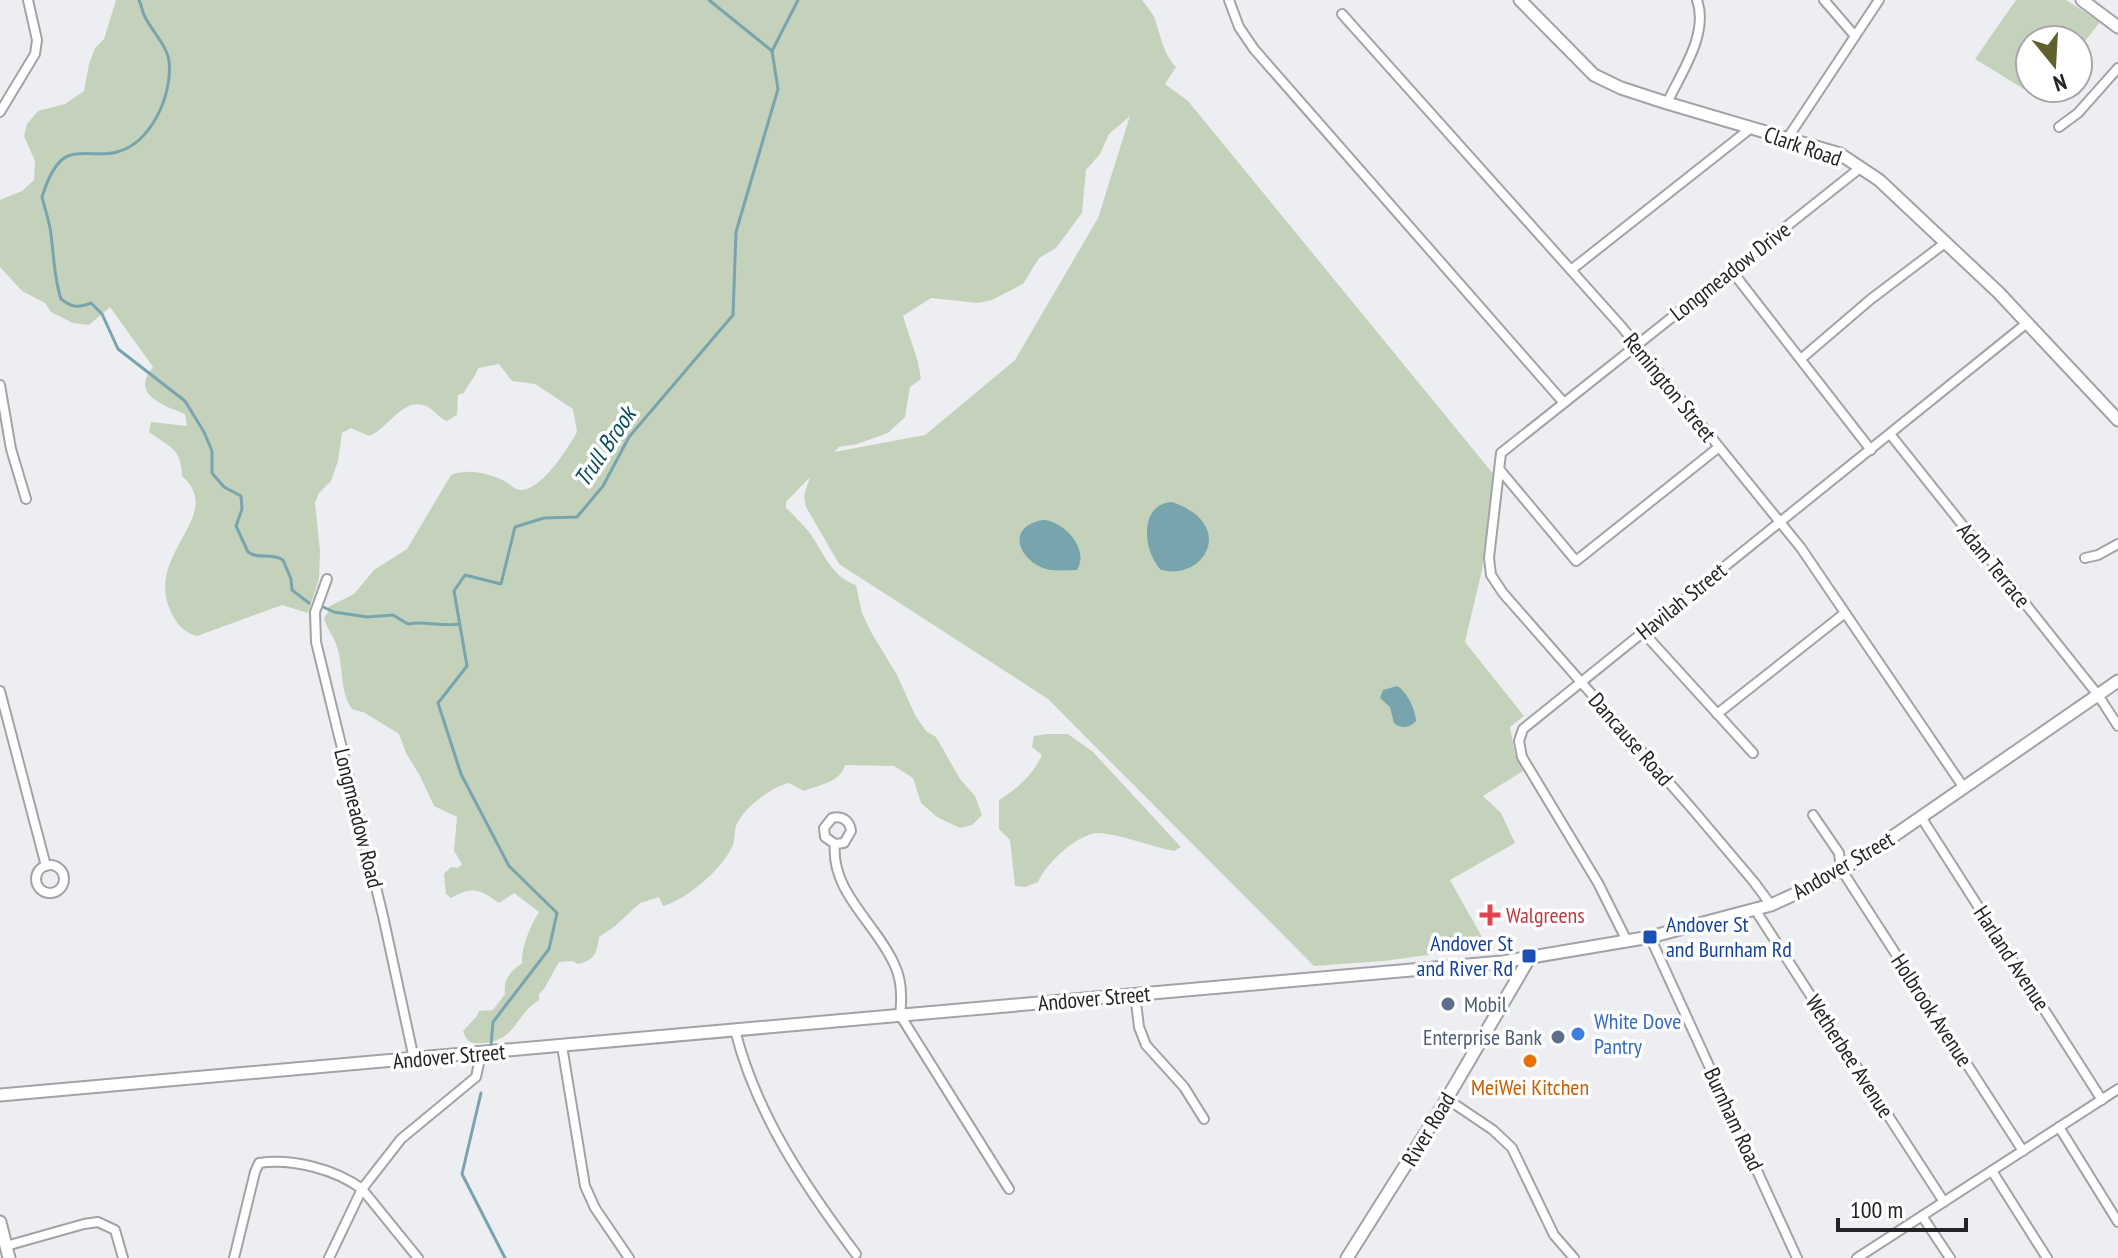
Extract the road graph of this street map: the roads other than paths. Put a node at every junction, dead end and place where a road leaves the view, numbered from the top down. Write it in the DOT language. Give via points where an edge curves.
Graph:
graph roads {
  1 [pos="28,0"];
  2 [pos="1229,0"];
  3 [pos="1520,0"];
  4 [pos="1697,0"];
  5 [pos="1824,0"];
  6 [pos="1879,0"];
  7 [pos="2082,0"];
  8 [pos="1342,14"];
  9 [pos="2118,27"];
  10 [pos="1855,36"];
  11 [pos="2118,68"];
  12 [pos="1667,103"];
  13 [pos="0,112"];
  14 [pos="2059,127"];
  15 [pos="1751,128"];
  16 [pos="1787,139"];
  17 [pos="1860,168"];
  18 [pos="1945,243"];
  19 [pos="1571,270"];
  20 [pos="1731,270"];
  21 [pos="2027,323"];
  22 [pos="1637,345"];
  23 [pos="1802,358"];
  24 [pos="0,385"];
  25 [pos="1564,403"];
  26 [pos="2118,420"];
  27 [pos="1890,434"];
  28 [pos="1719,447"];
  29 [pos="11,449"];
  30 [pos="1871,450"];
  31 [pos="0,452"];
  32 [pos="1499,470"];
  33 [pos="26,499"];
  34 [pos="1780,522"];
  35 [pos="2118,544"];
  36 [pos="2085,558"];
  37 [pos="327,579"];
  38 [pos="1845,613"];
  39 [pos="1642,631"];
  40 [pos="2118,681"];
  41 [pos="1582,682"];
  42 [pos="0,691"];
  43 [pos="2098,695"];
  44 [pos="1717,714"];
  45 [pos="2118,726"];
  46 [pos="1753,753"];
  47 [pos="1964,788"];
  48 [pos="1813,815"];
  49 [pos="1921,817"];
  50 [pos="835,844"];
  51 [pos="46,866"];
  52 [pos="1841,869"];
  53 [pos="1771,905"];
  54 [pos="1756,911"];
  55 [pos="1650,937"];
  56 [pos="1627,941"];
  57 [pos="1530,957"];
  58 [pos="1135,994"];
  59 [pos="900,1015"];
  60 [pos="735,1030"];
  61 [pos="562,1046"];
  62 [pos="481,1054"];
  63 [pos="414,1059"];
  64 [pos="2118,1089"];
  65 [pos="0,1095"];
  66 [pos="1447,1099"];
  67 [pos="2102,1100"];
  68 [pos="1204,1119"];
  69 [pos="2059,1127"];
  70 [pos="2023,1151"];
  71 [pos="1992,1171"];
  72 [pos="362,1189"];
  73 [pos="1009,1189"];
  74 [pos="1944,1202"];
  75 [pos="1922,1216"];
  76 [pos="0,1222"];
  77 [pos="2118,1222"];
  78 [pos="5,1245"];
  79 [pos="856,1254"];
  80 [pos="123,1258"];
  81 [pos="234,1258"];
  82 [pos="329,1258"];
  83 [pos="418,1258"];
  84 [pos="629,1258"];
  85 [pos="1347,1258"];
  86 [pos="1574,1258"];
  87 [pos="1797,1258"];
  88 [pos="1857,1258"];
  89 [pos="1950,1258"];
  90 [pos="2047,1258"];
  1 -- 13 [label="street" via="35,54"];
  2 -- 25 [label="street" via="1254,49"];
  3 -- 12 [label="main road, Clark Road" via="1594,75"];
  4 -- 12 [label="street" via="1697,36"];
  5 -- 10 [label="street"];
  6 -- 10 [label="street"];
  7 -- 9 [label="main road"];
  8 -- 19 [label="street, Remington Street"];
  10 -- 16 [label="street"];
  11 -- 14 [label="street"];
  12 -- 15 [label="main road, Clark Road"];
  15 -- 16 [label="main road, Clark Road"];
  15 -- 19 [label="street"];
  16 -- 17 [label="main road, Clark Road" via="1840,154"];
  17 -- 18 [label="main road, Clark Road"];
  17 -- 20 [label="street, Longmeadow Drive"];
  18 -- 21 [label="main road, Clark Road"];
  18 -- 23 [label="street"];
  19 -- 22 [label="street, Remington Street"];
  20 -- 22 [label="street, Longmeadow Drive"];
  20 -- 23 [label="street"];
  21 -- 26 [label="main road, Clark Road"];
  21 -- 27 [label="street, Havilah Street"];
  22 -- 25 [label="street, Longmeadow Drive"];
  22 -- 28 [label="street, Remington Street"];
  23 -- 30 [label="street"];
  24 -- 29 [label="street"];
  25 -- 32 [label="street, Longmeadow Drive" via="1501,453"];
  27 -- 30 [label="street, Havilah Street"];
  27 -- 43 [label="street, Adam Terrace"];
  28 -- 32 [label="street" via="1576,561"];
  28 -- 34 [label="street, Remington Street"];
  29 -- 31 [label="street"];
  29 -- 33 [label="street"];
  30 -- 34 [label="street, Havilah Street"];
  32 -- 41 [label="street, Dancause Road" via="1491,575"];
  34 -- 38 [label="street, Remington Street"];
  34 -- 39 [label="street, Havilah Street"];
  35 -- 36 [label="street"];
  37 -- 63 [label="street, Longmeadow Road" via="315,612 316,642"];
  38 -- 44 [label="street"];
  38 -- 47 [label="street, Remington Street"];
  39 -- 41 [label="street, Havilah Street"];
  39 -- 44 [label="street"];
  40 -- 43 [label="main road, Andover Street"];
  41 -- 53 [label="street, Dancause Road"];
  41 -- 56 [label="street, Havilah Street" via="1523,729 1521,754"];
  42 -- 51 [label="street"];
  43 -- 45 [label="street, Adam Terrace"];
  43 -- 47 [label="main road, Andover Street"];
  44 -- 46 [label="street"];
  47 -- 49 [label="main road, Andover Street"];
  48 -- 52 [label="street, Holbrook Avenue" via="1839,853"];
  49 -- 52 [label="main road, Andover Street"];
  49 -- 67 [label="street, Harland Avenue"];
  50 -- 59 [label="street" via="843,884 896,967"];
  52 -- 53 [label="main road, Andover Street"];
  52 -- 70 [label="street, Holbrook Avenue"];
  53 -- 54 [label="main road, Andover Street"];
  54 -- 55 [label="main road, Andover Street"];
  54 -- 74 [label="street, Wetherbee Avenue"];
  55 -- 56 [label="main road, Andover Street"];
  55 -- 87 [label="street, Burnham Road"];
  56 -- 57 [label="main road, Andover Street"];
  57 -- 58 [label="main road, Andover Street"];
  57 -- 66 [label="main road, River Road"];
  58 -- 59 [label="main road, Andover Street"];
  58 -- 68 [label="street" via="1146,1045"];
  59 -- 60 [label="main road, Andover Street"];
  59 -- 73 [label="street"];
  60 -- 61 [label="main road, Andover Street"];
  60 -- 79 [label="street" via="783,1148"];
  61 -- 62 [label="main road, Andover Street"];
  61 -- 84 [label="street" via="585,1186"];
  62 -- 63 [label="main road, Andover Street"];
  62 -- 72 [label="street" via="476,1077 401,1139"];
  63 -- 65 [label="main road, Andover Street"];
  64 -- 67 [label="street"];
  66 -- 85 [label="main road, River Road"];
  66 -- 86 [label="street" via="1512,1148 1554,1235"];
  67 -- 69 [label="street"];
  69 -- 70 [label="street"];
  69 -- 77 [label="street"];
  70 -- 71 [label="street"];
  71 -- 74 [label="street"];
  71 -- 90 [label="street"];
  72 -- 81 [label="street" via="345,1178 289,1162 259,1163"];
  72 -- 82 [label="street"];
  72 -- 83 [label="street"];
  74 -- 75 [label="street"];
  75 -- 88 [label="street"];
  75 -- 89 [label="street"];
  76 -- 78 [label="main road"];
  78 -- 80 [label="street" via="98,1222 115,1230"];
}
